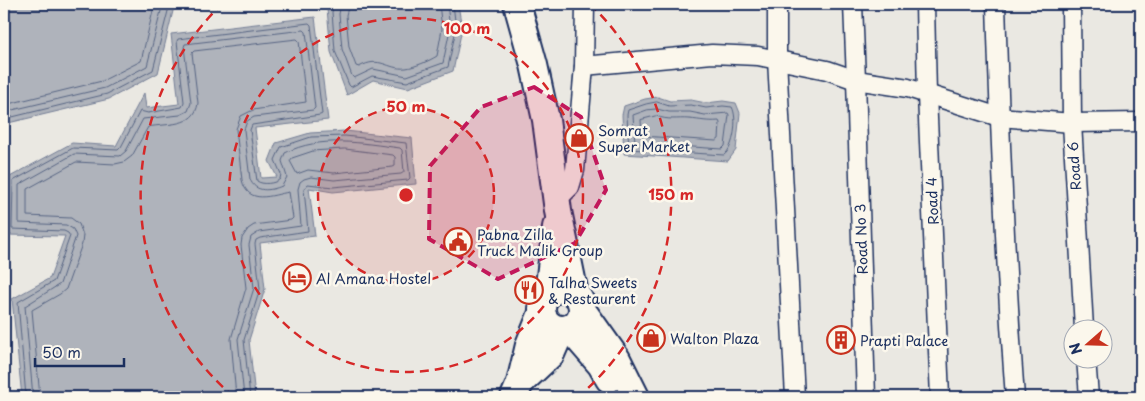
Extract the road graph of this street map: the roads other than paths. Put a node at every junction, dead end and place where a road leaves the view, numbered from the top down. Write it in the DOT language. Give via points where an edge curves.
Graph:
graph roads {
  1 [pos="517,4"];
  2 [pos="585,4"];
  3 [pos="777,4"];
  4 [pos="853,4"];
  5 [pos="925,4"];
  6 [pos="996,4"];
  7 [pos="1071,4"];
  8 [pos="778,59"];
  9 [pos="584,66"];
  10 [pos="856,80"];
  11 [pos="927,95"];
  12 [pos="999,117"];
  13 [pos="1141,122"];
  14 [pos="1072,123"];
  15 [pos="558,204"];
  16 [pos="545,303"];
  17 [pos="572,315"];
  18 [pos="1083,318"];
  19 [pos="609,362"];
  20 [pos="1087,368"];
  21 [pos="517,390"];
  22 [pos="618,397"];
  23 [pos="636,397"];
  24 [pos="796,397"];
  25 [pos="866,397"];
  26 [pos="940,397"];
  27 [pos="1015,397"];
  28 [pos="1089,397"];
  1 -- 15 [label="highway" via="546,120"];
  2 -- 9 [label="street"];
  3 -- 8 [label="street"];
  4 -- 10 [label="street, Road No 3"];
  5 -- 11 [label="street, Road 4"];
  6 -- 12 [label="street"];
  7 -- 14 [label="street, Road 6"];
  8 -- 9 [label="street" via="712,54"];
  8 -- 10 [label="street"];
  8 -- 24 [label="street"];
  9 -- 15 [label="street" via="573,180"];
  10 -- 11 [label="street" via="908,88"];
  10 -- 25 [label="street, Road No 3"];
  11 -- 12 [label="street"];
  11 -- 26 [label="street, Road 4"];
  12 -- 14 [label="street"];
  12 -- 27 [label="street"];
  13 -- 14 [label="street"];
  14 -- 18 [label="street, Road 6"];
  15 -- 16 [label="highway"];
  15 -- 17 [label="highway"];
  16 -- 17 [label="highway" via="544,318 549,325"];
  16 -- 17 [label="highway" via="555,290 566,289"];
  16 -- 21 [label="highway"];
  17 -- 19 [label="highway"];
  17 -- 21 [label="highway" via="551,354"];
  19 -- 22 [label="highway"];
  19 -- 23 [label="highway"];
  20 -- 28 [label="street"];
}
